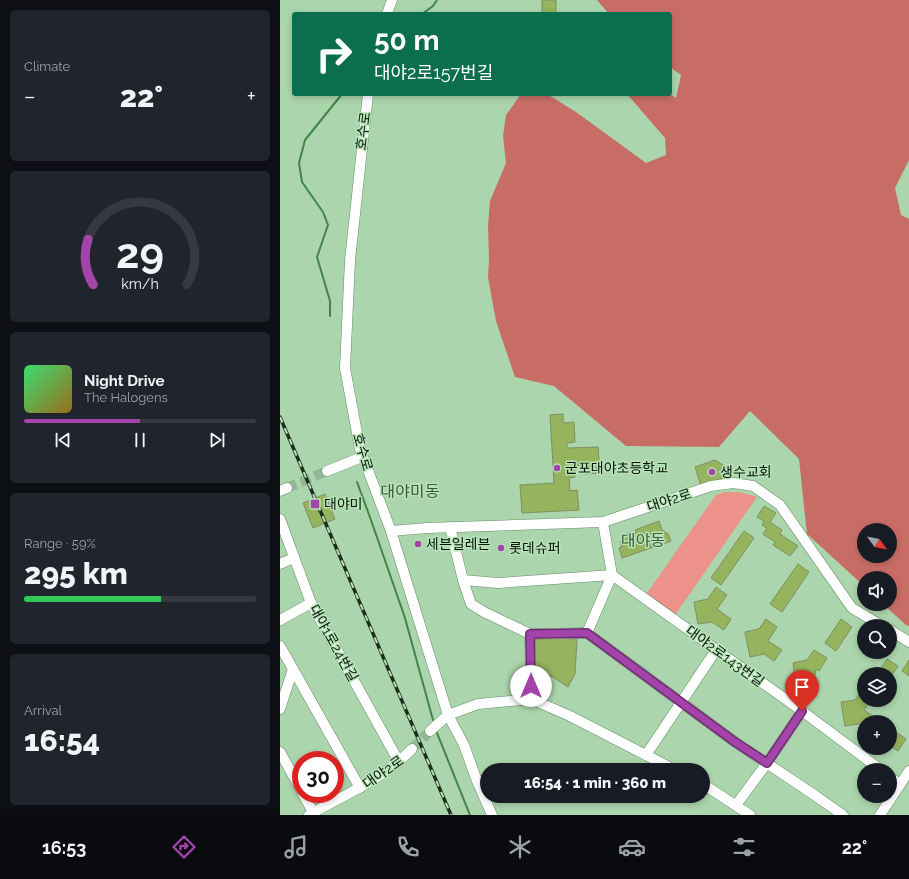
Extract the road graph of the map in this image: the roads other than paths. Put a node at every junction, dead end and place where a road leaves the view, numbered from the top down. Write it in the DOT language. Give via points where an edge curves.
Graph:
graph roads {
  1 [pos="392,0"];
  2 [pos="388,12"];
  3 [pos="368,96"];
  4 [pos="362,457"];
  5 [pos="327,471"];
  6 [pos="280,518"];
  7 [pos="604,522"];
  8 [pos="450,527"];
  9 [pos="391,531"];
  10 [pos="294,558"];
  11 [pos="280,564"];
  12 [pos="612,575"];
  13 [pos="463,580"];
  14 [pos="311,603"];
  15 [pos="870,619"];
  16 [pos="280,620"];
  17 [pos="587,633"];
  18 [pos="530,634"];
  19 [pos="897,634"];
  20 [pos="909,642"];
  21 [pos="280,646"];
  22 [pos="716,650"];
  23 [pos="293,669"];
  24 [pos="531,699"];
  25 [pos="681,702"];
  26 [pos="280,708"];
  27 [pos="802,711"];
  28 [pos="448,715"];
  29 [pos="430,731"];
  30 [pos="412,750"];
  31 [pos="280,752"];
  32 [pos="646,756"];
  33 [pos="400,762"];
  34 [pos="660,763"];
  35 [pos="767,763"];
  36 [pos="872,763"];
  37 [pos="909,771"];
  38 [pos="292,774"];
  39 [pos="897,782"];
  40 [pos="900,784"];
  41 [pos="360,788"];
  42 [pos="710,788"];
  43 [pos="307,803"];
  44 [pos="736,805"];
  45 [pos="311,814"];
  46 [pos="492,815"];
  47 [pos="750,815"];
  48 [pos="843,815"];
  49 [pos="880,815"];
  1 -- 2 [label="street"];
  3 -- 4 [label="street, 호수로" via="350,260 345,368"];
  4 -- 5 [label="street"];
  4 -- 9 [label="street, 호수로"];
  6 -- 10 [label="street, 대야1로24번길"];
  7 -- 8 [label="street, 대야2로"];
  7 -- 12 [label="street"];
  7 -- 15 [label="street, 대야2로" via="712,486 733,483 753,486 780,505 852,608"];
  8 -- 9 [label="street, 대야2로"];
  8 -- 13 [label="street"];
  9 -- 28 [label="street, 호수로"];
  10 -- 11 [label="street"];
  10 -- 14 [label="street, 대야1로24번길"];
  12 -- 13 [label="street" via="498,583"];
  12 -- 17 [label="street"];
  12 -- 22 [label="street, 대야2로143번길"];
  13 -- 18 [label="street" via="472,604"];
  14 -- 16 [label="street"];
  14 -- 33 [label="street, 대야1로24번길"];
  17 -- 18 [label="street"];
  17 -- 25 [label="street"];
  18 -- 24 [label="street"];
  19 -- 20 [label="street"];
  21 -- 23 [label="street"];
  22 -- 25 [label="street"];
  22 -- 27 [label="street, 대야2로143번길"];
  23 -- 26 [label="street"];
  23 -- 41 [label="street"];
  24 -- 28 [label="street" via="478,704"];
  24 -- 32 [label="street" via="570,716"];
  25 -- 32 [label="street"];
  25 -- 35 [label="street"];
  27 -- 35 [label="street"];
  27 -- 36 [label="street, 대야2로143번길"];
  28 -- 29 [label="street"];
  28 -- 46 [label="street, 호수로" via="464,745"];
  30 -- 33 [label="street, 대야2로"];
  31 -- 38 [label="street"];
  32 -- 34 [label="street"];
  33 -- 41 [label="street, 대야2로"];
  35 -- 44 [label="street"];
  35 -- 48 [label="street"];
  37 -- 40 [label="street"];
  39 -- 40 [label="street"];
  40 -- 49 [label="street"];
  41 -- 45 [label="street, 대야2로"];
  42 -- 44 [label="street"];
  43 -- 45 [label="street"];
  44 -- 47 [label="street"];
}
